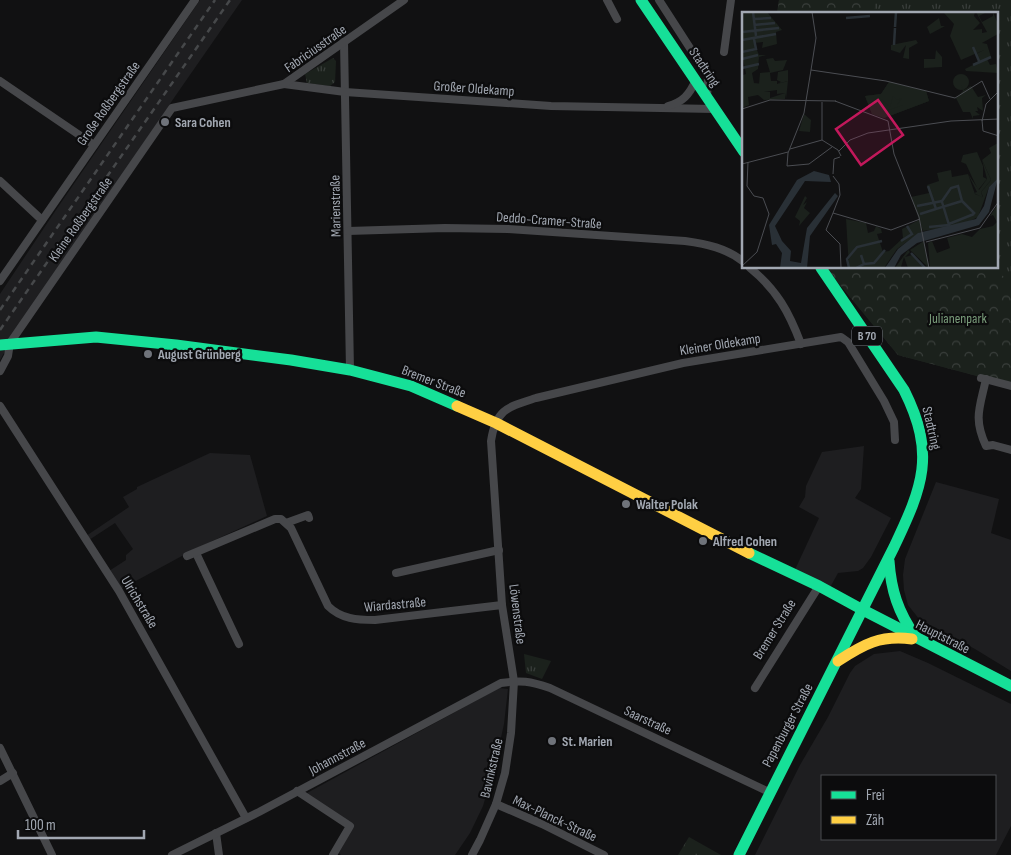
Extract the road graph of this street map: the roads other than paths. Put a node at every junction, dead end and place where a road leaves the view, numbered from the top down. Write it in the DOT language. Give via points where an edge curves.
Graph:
graph roads {
  1 [pos="194,0"];
  2 [pos="404,0"];
  3 [pos="607,0"];
  4 [pos="641,0"];
  5 [pos="659,0"];
  6 [pos="731,0"];
  7 [pos="617,19"];
  8 [pos="344,42"];
  9 [pos="724,52"];
  10 [pos="696,80"];
  11 [pos="0,81"];
  12 [pos="284,84"];
  13 [pos="344,92"];
  14 [pos="707,98"];
  15 [pos="172,108"];
  16 [pos="664,108"];
  17 [pos="715,109"];
  18 [pos="94,145"];
  19 [pos="742,149"];
  20 [pos="0,181"];
  21 [pos="42,220"];
  22 [pos="348,231"];
  23 [pos="742,261"];
  24 [pos="751,269"];
  25 [pos="822,269"];
  26 [pos="0,281"];
  27 [pos="5,344"];
  28 [pos="801,344"];
  29 [pos="350,370"];
  30 [pos="0,371"];
  31 [pos="1011,386"];
  32 [pos="0,406"];
  33 [pos="496,422"];
  34 [pos="895,440"];
  35 [pos="1011,450"];
  36 [pos="309,518"];
  37 [pos="286,522"];
  38 [pos="499,550"];
  39 [pos="196,553"];
  40 [pos="187,556"];
  41 [pos="888,561"];
  42 [pos="396,573"];
  43 [pos="819,586"];
  44 [pos="502,605"];
  45 [pos="863,610"];
  46 [pos="918,640"];
  47 [pos="239,644"];
  48 [pos="837,662"];
  49 [pos="514,681"];
  50 [pos="1011,686"];
  51 [pos="755,688"];
  52 [pos="0,748"];
  53 [pos="14,773"];
  54 [pos="0,781"];
  55 [pos="297,792"];
  56 [pos="769,792"];
  57 [pos="496,804"];
  58 [pos="246,818"];
  59 [pos="216,833"];
  60 [pos="52,855"];
  61 [pos="172,855"];
  62 [pos="220,855"];
  63 [pos="333,855"];
  64 [pos="472,855"];
  65 [pos="604,855"];
  66 [pos="740,855"];
  1 -- 18 [label="street, Große Roßbergstraße"];
  2 -- 8 [label="street, Fabriciusstraße"];
  3 -- 7 [label="street"];
  4 -- 10 [label="main road, Stadtring"];
  5 -- 14 [label="street" via="708,76"];
  6 -- 9 [label="street"];
  8 -- 12 [label="street, Fabriciusstraße"];
  8 -- 13 [label="street, Marienstraße"];
  10 -- 14 [label="main road, Stadtring"];
  10 -- 16 [label="street, Großer Oldekamp" via="688,96"];
  11 -- 18 [label="street"];
  12 -- 13 [label="street, Großer Oldekamp"];
  12 -- 15 [label="street, Fabriciusstraße"];
  13 -- 16 [label="street, Großer Oldekamp" via="551,106"];
  13 -- 22 [label="street, Marienstraße"];
  14 -- 17 [label="main road, Stadtring"];
  15 -- 27 [label="street, Kleine Roßbergstraße"];
  16 -- 17 [label="street, Großer Oldekamp"];
  17 -- 19 [label="main road, Stadtring"];
  18 -- 21 [label="street, Große Roßbergstraße"];
  20 -- 21 [label="street"];
  21 -- 26 [label="street, Große Roßbergstraße"];
  22 -- 23 [label="street, Deddo-Cramer-Straße" via="508,229 684,241 710,244"];
  22 -- 29 [label="street, Marienstraße"];
  24 -- 28 [label="street" via="773,289 784,305"];
  25 -- 41 [label="main road, Stadtring / B 70" via="904,390 921,432 924,454 922,481"];
  27 -- 29 [label="main road, Bremer Straße" via="96,338 186,346"];
  27 -- 30 [label="street, Kleine Roßbergstraße" via="8,356"];
  28 -- 33 [label="street, Kleiner Oldekamp" via="683,363 536,398 507,408"];
  28 -- 34 [label="street, Kleiner Oldekamp" via="841,338 848,342 884,401 894,422"];
  29 -- 33 [label="main road, Bremer Straße" via="411,386"];
  31 -- 35 [label="street" via="984,378 978,416 980,434 986,446"];
  32 -- 58 [label="street, Ulrichstraße" via="120,591"];
  33 -- 38 [label="street, Löwenstraße" via="492,441"];
  33 -- 43 [label="main road, Bremer Straße" via="738,548"];
  36 -- 37 [label="street" via="308,515"];
  37 -- 39 [label="street" via="275,519"];
  37 -- 44 [label="street, Wiardastraße" via="328,606 343,617 375,620"];
  38 -- 42 [label="street"];
  38 -- 44 [label="street, Löwenstraße"];
  39 -- 40 [label="street"];
  39 -- 47 [label="street"];
  41 -- 45 [label="main road, Stadtring / B 70"];
  41 -- 46 [label="main road" via="895,604"];
  43 -- 45 [label="main road, Bremer Straße"];
  43 -- 51 [label="street, Bremer Straße"];
  44 -- 49 [label="street, Löwenstraße"];
  45 -- 46 [label="main road, Hauptstraße"];
  45 -- 48 [label="main road, Papenburger Straße / B 70"];
  46 -- 48 [label="main road" via="892,637 873,640"];
  46 -- 50 [label="main road, Hauptstraße"];
  48 -- 56 [label="main road, Papenburger Straße / B 70"];
  49 -- 55 [label="street, Johannstraße" via="501,683"];
  49 -- 56 [label="street, Saarstraße" via="530,681 550,688"];
  49 -- 57 [label="street, Bavinkstraße" via="512,733"];
  52 -- 53 [label="street"];
  53 -- 54 [label="street"];
  53 -- 60 [label="street"];
  55 -- 58 [label="street, Johannstraße"];
  55 -- 63 [label="street" via="350,826"];
  56 -- 66 [label="main road, Papenburger Straße / B 70"];
  57 -- 64 [label="street, Bavinkstraße"];
  57 -- 65 [label="street, Max-Planck-Straße"];
  58 -- 59 [label="street, Johannstraße"];
  59 -- 61 [label="street, Johannstraße"];
  59 -- 62 [label="street"];
}
